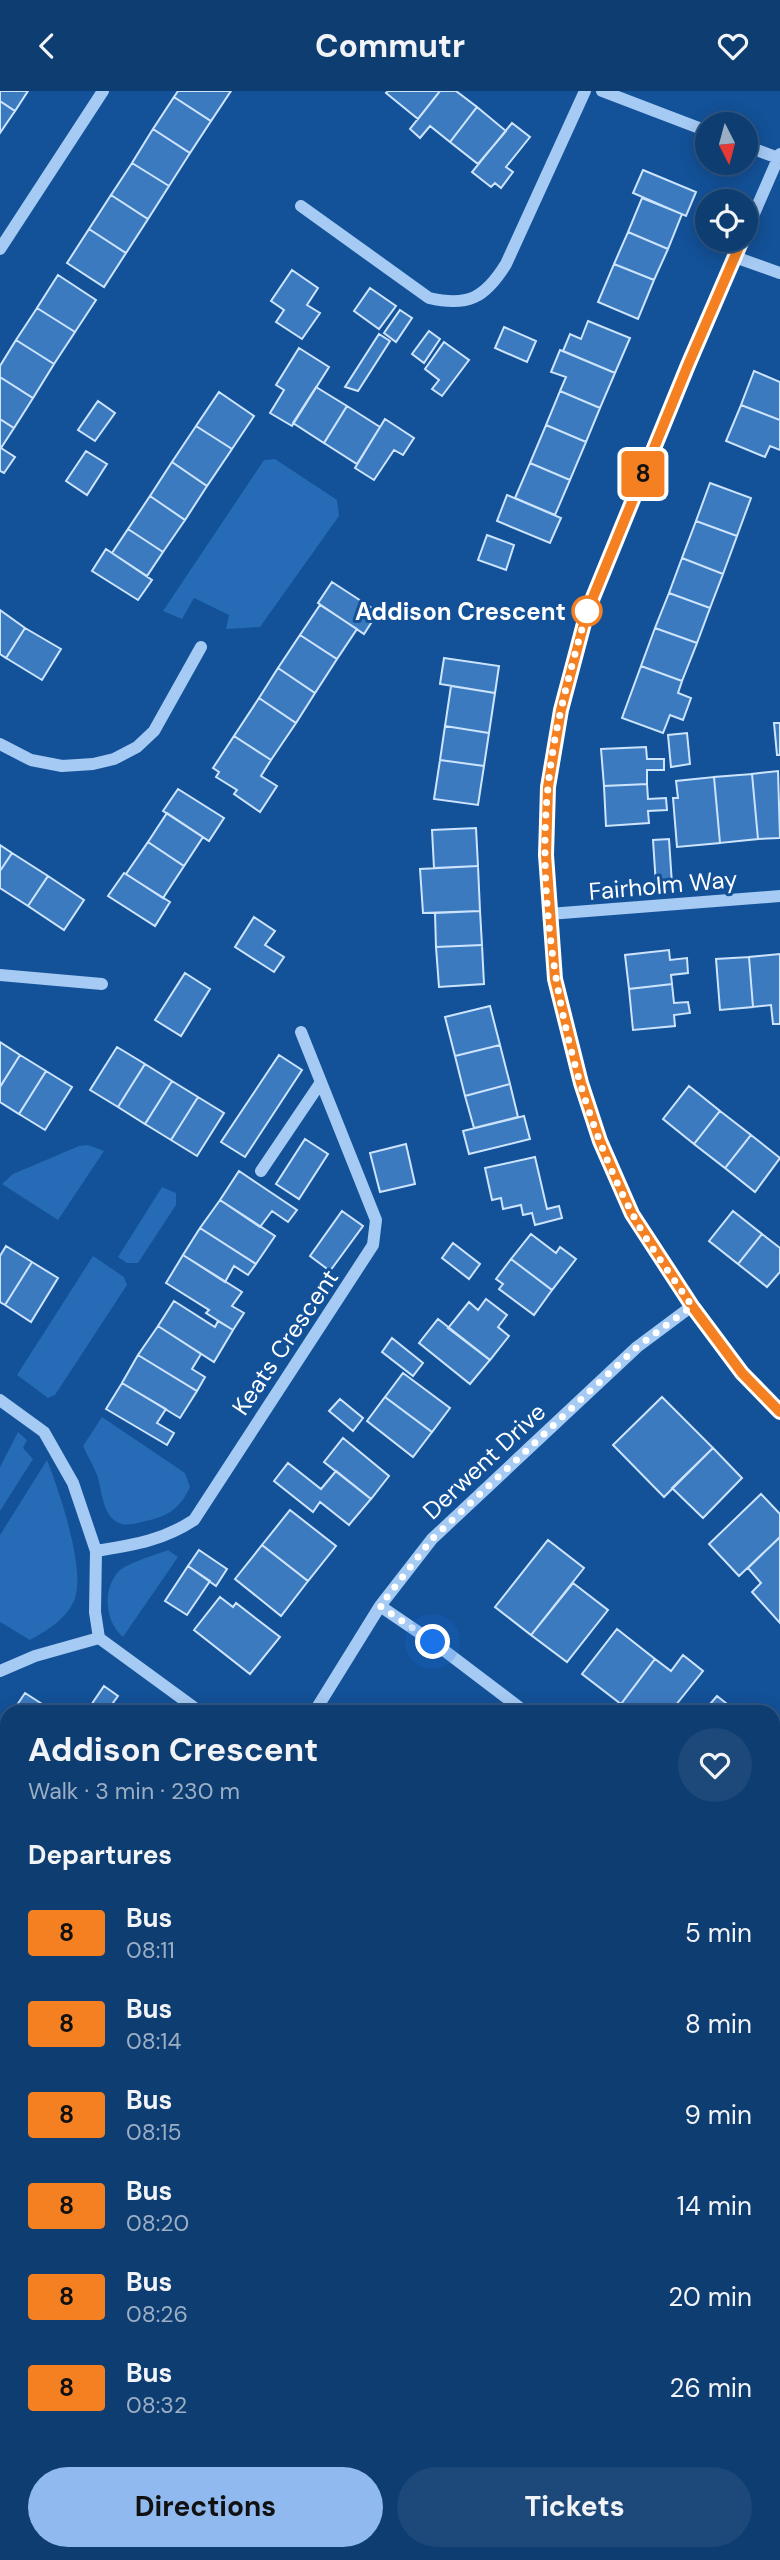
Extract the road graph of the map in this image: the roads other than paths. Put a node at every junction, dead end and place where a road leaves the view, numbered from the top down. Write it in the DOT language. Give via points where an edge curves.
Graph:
graph roads {
  1 [pos="103,91"];
  2 [pos="585,91"];
  3 [pos="602,91"];
  4 [pos="695,126"];
  5 [pos="758,150"];
  6 [pos="779,156"];
  7 [pos="758,204"];
  8 [pos="301,206"];
  9 [pos="0,249"];
  10 [pos="736,252"];
  11 [pos="734,257"];
  12 [pos="780,273"];
  13 [pos="201,647"];
  14 [pos="0,744"];
  15 [pos="780,896"];
  16 [pos="549,914"];
  17 [pos="0,975"];
  18 [pos="102,984"];
  19 [pos="301,1032"];
  20 [pos="321,1083"];
  21 [pos="261,1171"];
  22 [pos="692,1306"];
  23 [pos="0,1400"];
  24 [pos="780,1412"];
  25 [pos="96,1551"];
  26 [pos="380,1606"];
  27 [pos="99,1638"];
  28 [pos="0,1671"];
  29 [pos="191,1705"];
  30 [pos="319,1705"];
  31 [pos="516,1705"];
  1 -- 9 [label="street"];
  2 -- 8 [label="street" via="506,264 494,283 464,302 429,298"];
  3 -- 4 [label="street"];
  5 -- 6 [label="street"];
  6 -- 7 [label="street"];
  10 -- 11 [label="street"];
  11 -- 12 [label="street"];
  11 -- 16 [label="street" via="622,524 573,660 548,787"];
  13 -- 14 [label="street" via="154,731 114,759 62,766 31,760"];
  15 -- 16 [label="street, Fairholm Way"];
  16 -- 22 [label="street" via="555,979 600,1141 632,1214"];
  17 -- 18 [label="street"];
  19 -- 20 [label="street, Keats Crescent"];
  20 -- 21 [label="street"];
  20 -- 25 [label="street, Keats Crescent" via="376,1220 373,1245 194,1520 172,1534"];
  22 -- 24 [label="street" via="742,1373"];
  22 -- 26 [label="street, Derwent Drive" via="637,1347 432,1539"];
  23 -- 25 [label="street" via="44,1432 73,1483"];
  25 -- 27 [label="street"];
  26 -- 30 [label="street, Derwent Drive"];
  26 -- 31 [label="street"];
  27 -- 28 [label="street"];
  27 -- 29 [label="street"];
}
